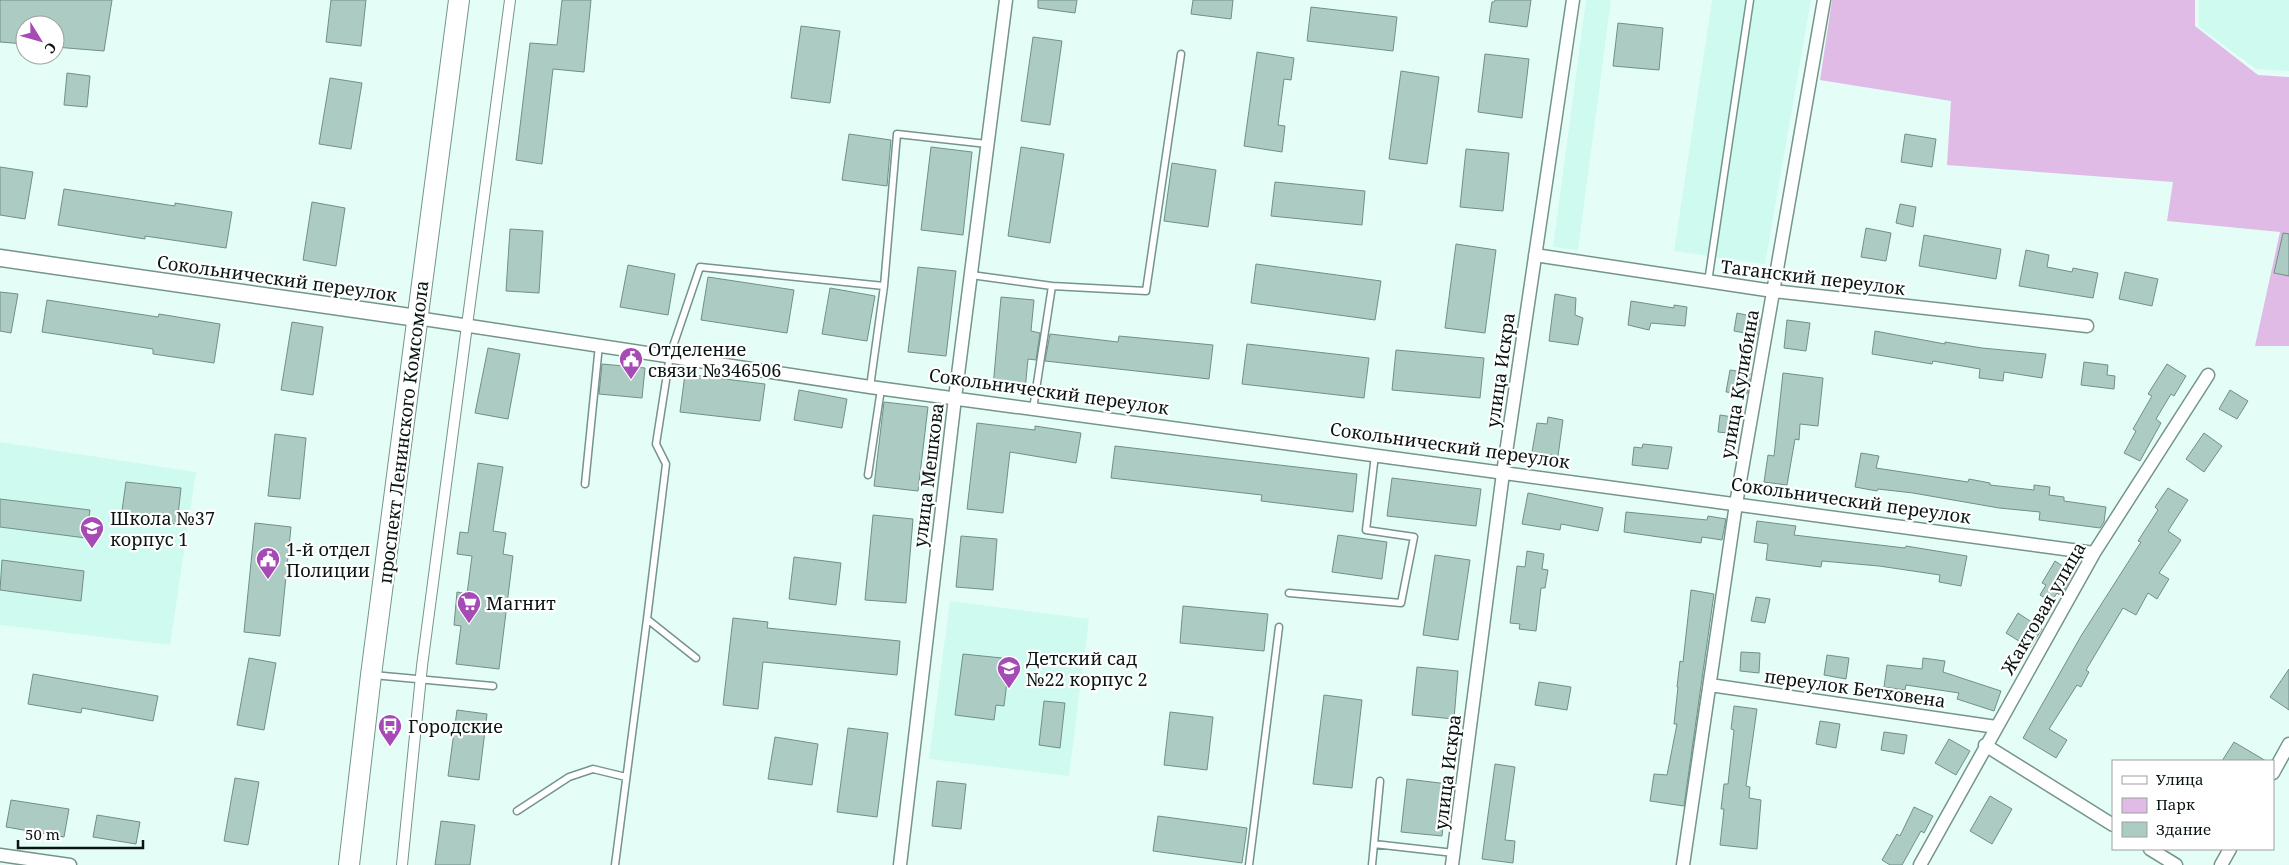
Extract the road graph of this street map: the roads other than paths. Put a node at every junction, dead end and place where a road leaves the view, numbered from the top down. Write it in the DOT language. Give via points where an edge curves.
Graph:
graph roads {
  1 [pos="459,0"];
  2 [pos="510,0"];
  3 [pos="1006,0"];
  4 [pos="1573,0"];
  5 [pos="1750,0"];
  6 [pos="1824,0"];
  7 [pos="1181,54"];
  8 [pos="988,144"];
  9 [pos="1535,255"];
  10 [pos="0,258"];
  11 [pos="971,275"];
  12 [pos="1708,282"];
  13 [pos="884,286"];
  14 [pos="1052,286"];
  15 [pos="1773,291"];
  16 [pos="417,318"];
  17 [pos="466,324"];
  18 [pos="2087,326"];
  19 [pos="599,345"];
  20 [pos="670,355"];
  21 [pos="2208,375"];
  22 [pos="875,388"];
  23 [pos="955,398"];
  24 [pos="1033,409"];
  25 [pos="1375,455"];
  26 [pos="1503,473"];
  27 [pos="868,475"];
  28 [pos="584,484"];
  29 [pos="1736,504"];
  30 [pos="2094,553"];
  31 [pos="1289,593"];
  32 [pos="647,619"];
  33 [pos="1279,626"];
  34 [pos="696,658"];
  35 [pos="371,675"];
  36 [pos="420,680"];
  37 [pos="1710,685"];
  38 [pos="493,686"];
  39 [pos="1996,727"];
  40 [pos="2289,744"];
  41 [pos="1985,745"];
  42 [pos="2274,771"];
  43 [pos="626,777"];
  44 [pos="1380,781"];
  45 [pos="517,811"];
  46 [pos="2112,824"];
  47 [pos="1374,844"];
  48 [pos="2152,850"];
  49 [pos="2229,850"];
  50 [pos="0,855"];
  51 [pos="1453,859"];
  52 [pos="70,865"];
  53 [pos="349,865"];
  54 [pos="402,865"];
  55 [pos="615,865"];
  56 [pos="900,865"];
  57 [pos="1249,865"];
  58 [pos="1372,865"];
  59 [pos="1683,865"];
  60 [pos="1920,865"];
  61 [pos="2176,865"];
  62 [pos="2221,865"];
  1 -- 16 [label="main road, проспект Ленинского Комсомола"];
  2 -- 17 [label="street"];
  3 -- 8 [label="street, улица Мешкова"];
  4 -- 9 [label="street, улица Искра"];
  5 -- 12 [label="lane"];
  6 -- 15 [label="street, улица Кулибина"];
  7 -- 14 [label="lane" via="1146,291"];
  8 -- 11 [label="street, улица Мешкова"];
  8 -- 13 [label="lane" via="897,134"];
  9 -- 12 [label="street, Таганский переулок"];
  9 -- 26 [label="street, улица Искра"];
  10 -- 16 [label="street, Сокольнический переулок"];
  11 -- 14 [label="lane"];
  11 -- 23 [label="street, улица Мешкова"];
  12 -- 15 [label="street, Таганский переулок"];
  13 -- 20 [label="lane" via="700,267"];
  13 -- 22 [label="lane"];
  14 -- 24 [label="lane"];
  15 -- 18 [label="street, Таганский переулок"];
  15 -- 29 [label="street, улица Кулибина"];
  16 -- 17 [label="street, Сокольнический переулок"];
  16 -- 35 [label="main road, проспект Ленинского Комсомола"];
  17 -- 19 [label="street, Сокольнический переулок"];
  17 -- 36 [label="street"];
  19 -- 20 [label="street, Сокольнический переулок"];
  19 -- 28 [label="lane"];
  20 -- 22 [label="street, Сокольнический переулок"];
  20 -- 32 [label="lane" via="656,444 666,464"];
  21 -- 30 [label="street, Жактовая улица"];
  22 -- 23 [label="street, Сокольнический переулок"];
  22 -- 27 [label="lane"];
  23 -- 24 [label="street, Сокольнический переулок"];
  23 -- 56 [label="street, улица Мешкова"];
  24 -- 25 [label="street, Сокольнический переулок"];
  25 -- 26 [label="street, Сокольнический переулок"];
  25 -- 31 [label="lane" via="1366,530 1414,537 1401,603"];
  26 -- 29 [label="street, Сокольнический переулок"];
  26 -- 51 [label="street, улица Искра"];
  29 -- 30 [label="street, Сокольнический переулок"];
  29 -- 37 [label="street, улица Кулибина"];
  30 -- 39 [label="street, Жактовая улица"];
  32 -- 34 [label="lane"];
  32 -- 43 [label="lane"];
  33 -- 57 [label="lane"];
  35 -- 36 [label="lane"];
  35 -- 53 [label="main road, проспект Ленинского Комсомола"];
  36 -- 38 [label="lane"];
  36 -- 54 [label="street"];
  37 -- 39 [label="street, переулок Бетховена"];
  37 -- 59 [label="street, улица Кулибина"];
  39 -- 41 [label="street, Жактовая улица"];
  40 -- 42 [label="street"];
  41 -- 46 [label="street"];
  41 -- 60 [label="street, Жактовая улица"];
  43 -- 45 [label="lane" via="593,769 570,777"];
  43 -- 55 [label="lane"];
  44 -- 47 [label="lane"];
  47 -- 51 [label="lane"];
  47 -- 58 [label="lane"];
  48 -- 61 [label="street"];
  49 -- 62 [label="street"];
  50 -- 52 [label="street"];
}
